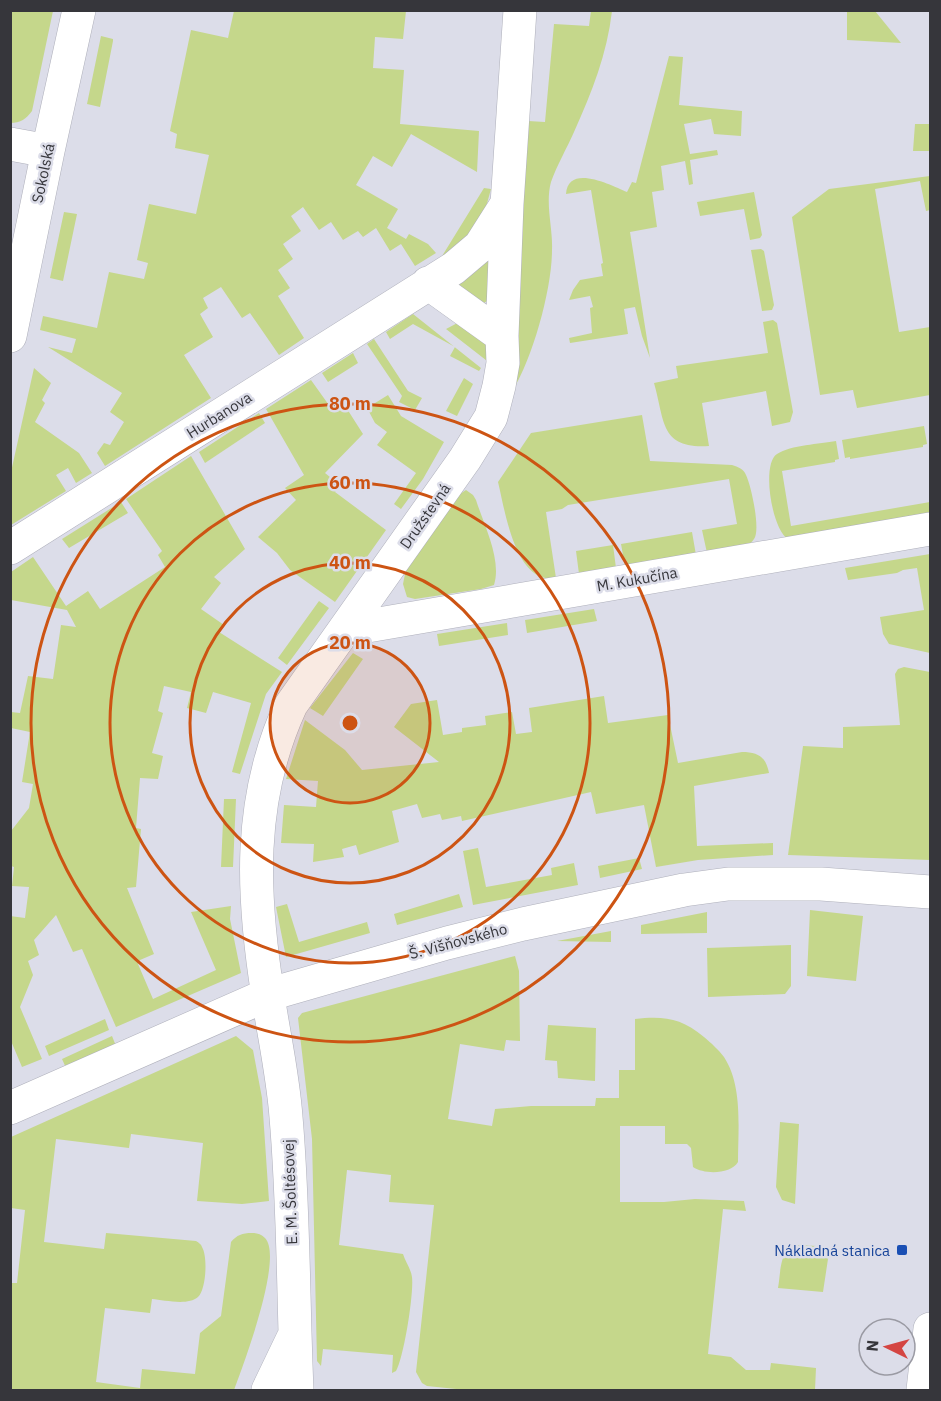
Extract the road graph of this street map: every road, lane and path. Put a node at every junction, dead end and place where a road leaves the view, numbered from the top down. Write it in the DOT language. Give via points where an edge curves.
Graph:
graph roads {
  1 [pos="79,10"];
  2 [pos="520,10"];
  3 [pos="10,144"];
  4 [pos="48,151"];
  5 [pos="507,204"];
  6 [pos="428,283"];
  7 [pos="10,336"];
  8 [pos="502,336"];
  9 [pos="930,529"];
  10 [pos="10,548"];
  11 [pos="344,630"];
  12 [pos="930,892"];
  13 [pos="267,995"];
  14 [pos="10,1108"];
  15 [pos="930,1329"];
  16 [pos="295,1335"];
  17 [pos="268,1390"];
  18 [pos="297,1390"];
  19 [pos="923,1390"];
  1 -- 4 [label="street, Sokolská"];
  2 -- 5 [label="street, Družstevná"];
  3 -- 4 [label="street"];
  4 -- 7 [label="street, Sokolská"];
  5 -- 6 [label="street, Hurbanova" via="480,246"];
  5 -- 8 [label="street, Družstevná"];
  6 -- 8 [label="street"];
  6 -- 10 [label="street, Hurbanova"];
  8 -- 11 [label="street, Družstevná" via="500,386 490,417 465,459"];
  9 -- 11 [label="street, M. Kukučína"];
  11 -- 13 [label="street, Družstevná" via="291,705 267,770 256,876"];
  12 -- 13 [label="street, Š. Višňovského" via="759,883 684,890 447,943"];
  13 -- 14 [label="street, Š. Višňovského"];
  13 -- 16 [label="street, E. M. Šoltésovej" via="286,1115"];
  15 -- 19 [label="street"];
  16 -- 17 [label="street"];
  16 -- 18 [label="street, E. M. Šoltésovej"];
}
